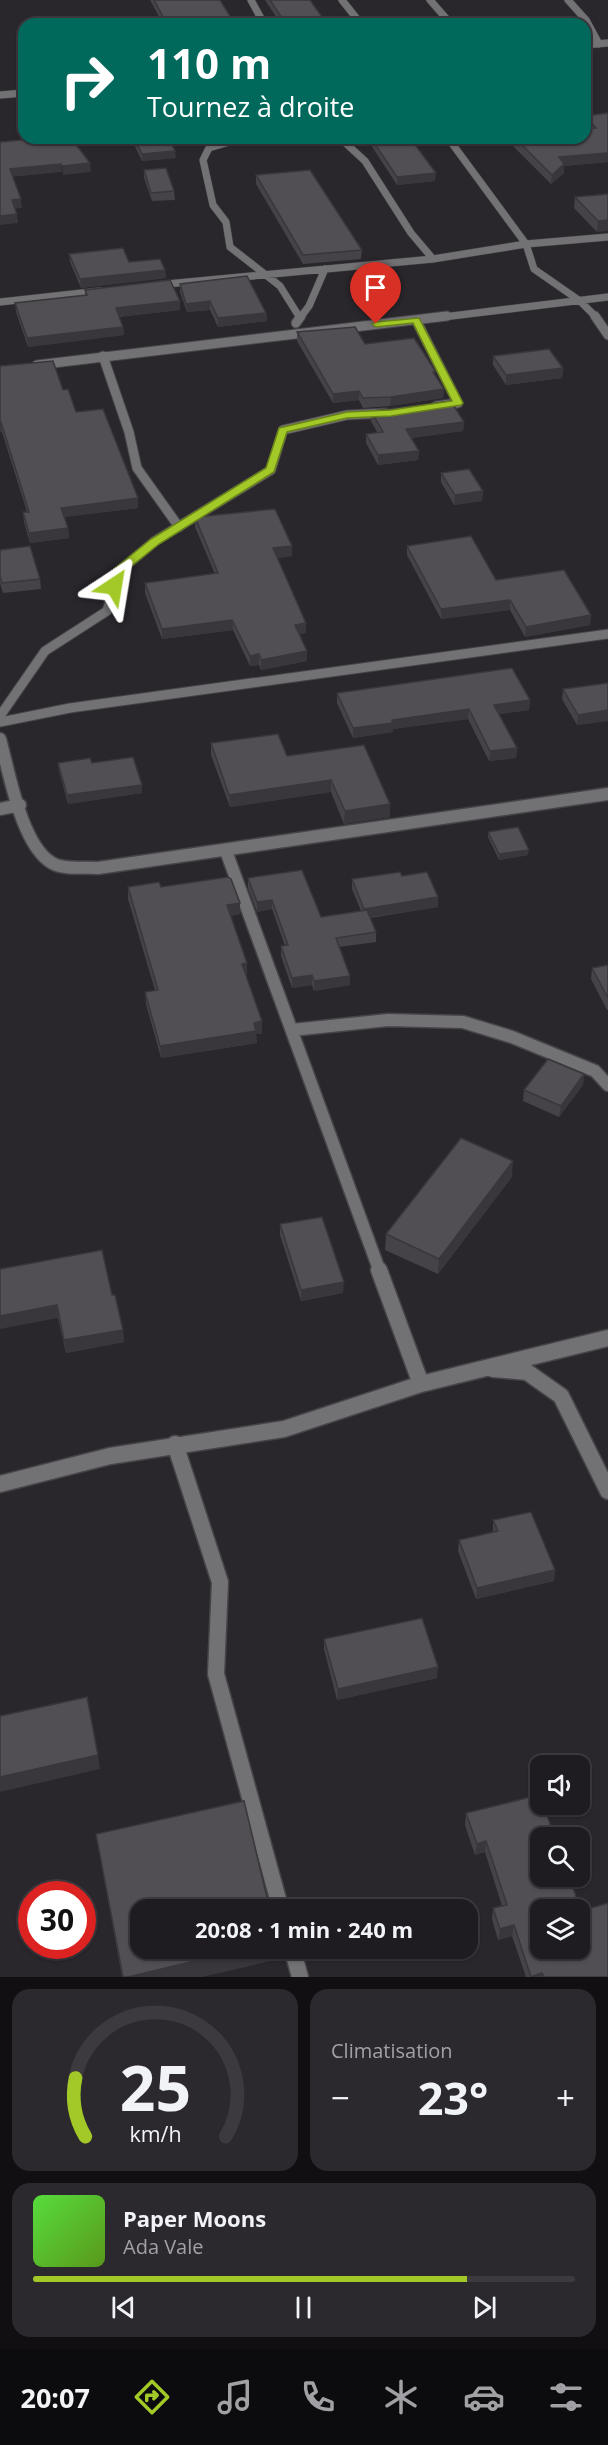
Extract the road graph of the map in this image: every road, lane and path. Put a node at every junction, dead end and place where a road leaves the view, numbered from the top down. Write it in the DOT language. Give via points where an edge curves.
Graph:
graph roads {
  1 [pos="251,0"];
  2 [pos="342,0"];
  3 [pos="430,0"];
  4 [pos="568,0"];
  5 [pos="261,18"];
  6 [pos="356,18"];
  7 [pos="445,18"];
  8 [pos="584,18"];
  9 [pos="591,29"];
  10 [pos="608,43"];
  11 [pos="599,44"];
  12 [pos="591,45"];
  13 [pos="18,94"];
  14 [pos="0,95"];
  15 [pos="223,144"];
  16 [pos="346,144"];
  17 [pos="452,144"];
  18 [pos="608,237"];
  19 [pos="526,244"];
  20 [pos="433,259"];
  21 [pos="325,269"];
  22 [pos="267,273"];
  23 [pos="151,286"];
  24 [pos="105,291"];
  25 [pos="608,297"];
  26 [pos="580,301"];
  27 [pos="0,302"];
  28 [pos="300,318"];
  29 [pos="416,320"];
  30 [pos="288,333"];
  31 [pos="608,335"];
  32 [pos="103,356"];
  33 [pos="29,367"];
  34 [pos="424,408"];
  35 [pos="402,411"];
  36 [pos="179,526"];
  37 [pos="608,634"];
  38 [pos="0,716"];
  39 [pos="0,722"];
  40 [pos="0,739"];
  41 [pos="608,794"];
  42 [pos="21,805"];
  43 [pos="0,809"];
  44 [pos="226,851"];
  45 [pos="292,1030"];
  46 [pos="608,1085"];
  47 [pos="608,1338"];
  48 [pos="482,1368"];
  49 [pos="421,1384"];
  50 [pos="175,1444"];
  51 [pos="0,1484"];
  52 [pos="608,1491"];
  53 [pos="278,1899"];
  54 [pos="295,1959"];
  55 [pos="300,1977"];
  1 -- 5 [label="street"];
  2 -- 6 [label="street"];
  3 -- 7 [label="street"];
  4 -- 8 [label="street"];
  9 -- 11 [label="street"];
  10 -- 11 [label="street"];
  11 -- 12 [label="street"];
  13 -- 14 [label="street"];
  15 -- 22 [label="street" via="209,148 202,160 213,205 226,222 230,247"];
  16 -- 20 [label="street" via="364,161 411,233"];
  17 -- 19 [label="street"];
  18 -- 19 [label="street"];
  19 -- 20 [label="street"];
  19 -- 26 [label="street" via="534,269"];
  20 -- 21 [label="street"];
  21 -- 22 [label="street"];
  21 -- 28 [label="street"];
  22 -- 23 [label="street"];
  22 -- 28 [label="street" via="296,305"];
  24 -- 27 [label="street"];
  25 -- 26 [label="street"];
  26 -- 29 [label="street"];
  26 -- 31 [label="street"];
  28 -- 30 [label="street"];
  29 -- 30 [label="street"];
  29 -- 34 [label="street" via="458,403"];
  30 -- 32 [label="street"];
  32 -- 33 [label="street"];
  32 -- 36 [label="street" via="137,468"];
  35 -- 36 [label="street" via="347,415 283,430 270,470"];
  36 -- 38 [label="street" via="118,572 107,611 45,651"];
  37 -- 39 [label="street" via="70,708"];
  40 -- 42 [label="street"];
  41 -- 44 [label="street"];
  42 -- 43 [label="street"];
  42 -- 44 [label="street" via="38,852 52,863 98,868"];
  44 -- 45 [label="street"];
  45 -- 46 [label="street" via="383,1019 482,1026 595,1071"];
  45 -- 49 [label="street"];
  47 -- 48 [label="street"];
  48 -- 49 [label="street"];
  48 -- 52 [label="street" via="527,1372 561,1396"];
  49 -- 50 [label="street" via="284,1429"];
  50 -- 51 [label="street"];
  50 -- 53 [label="street" via="220,1582 216,1674"];
  54 -- 55 [label="street"];
}
